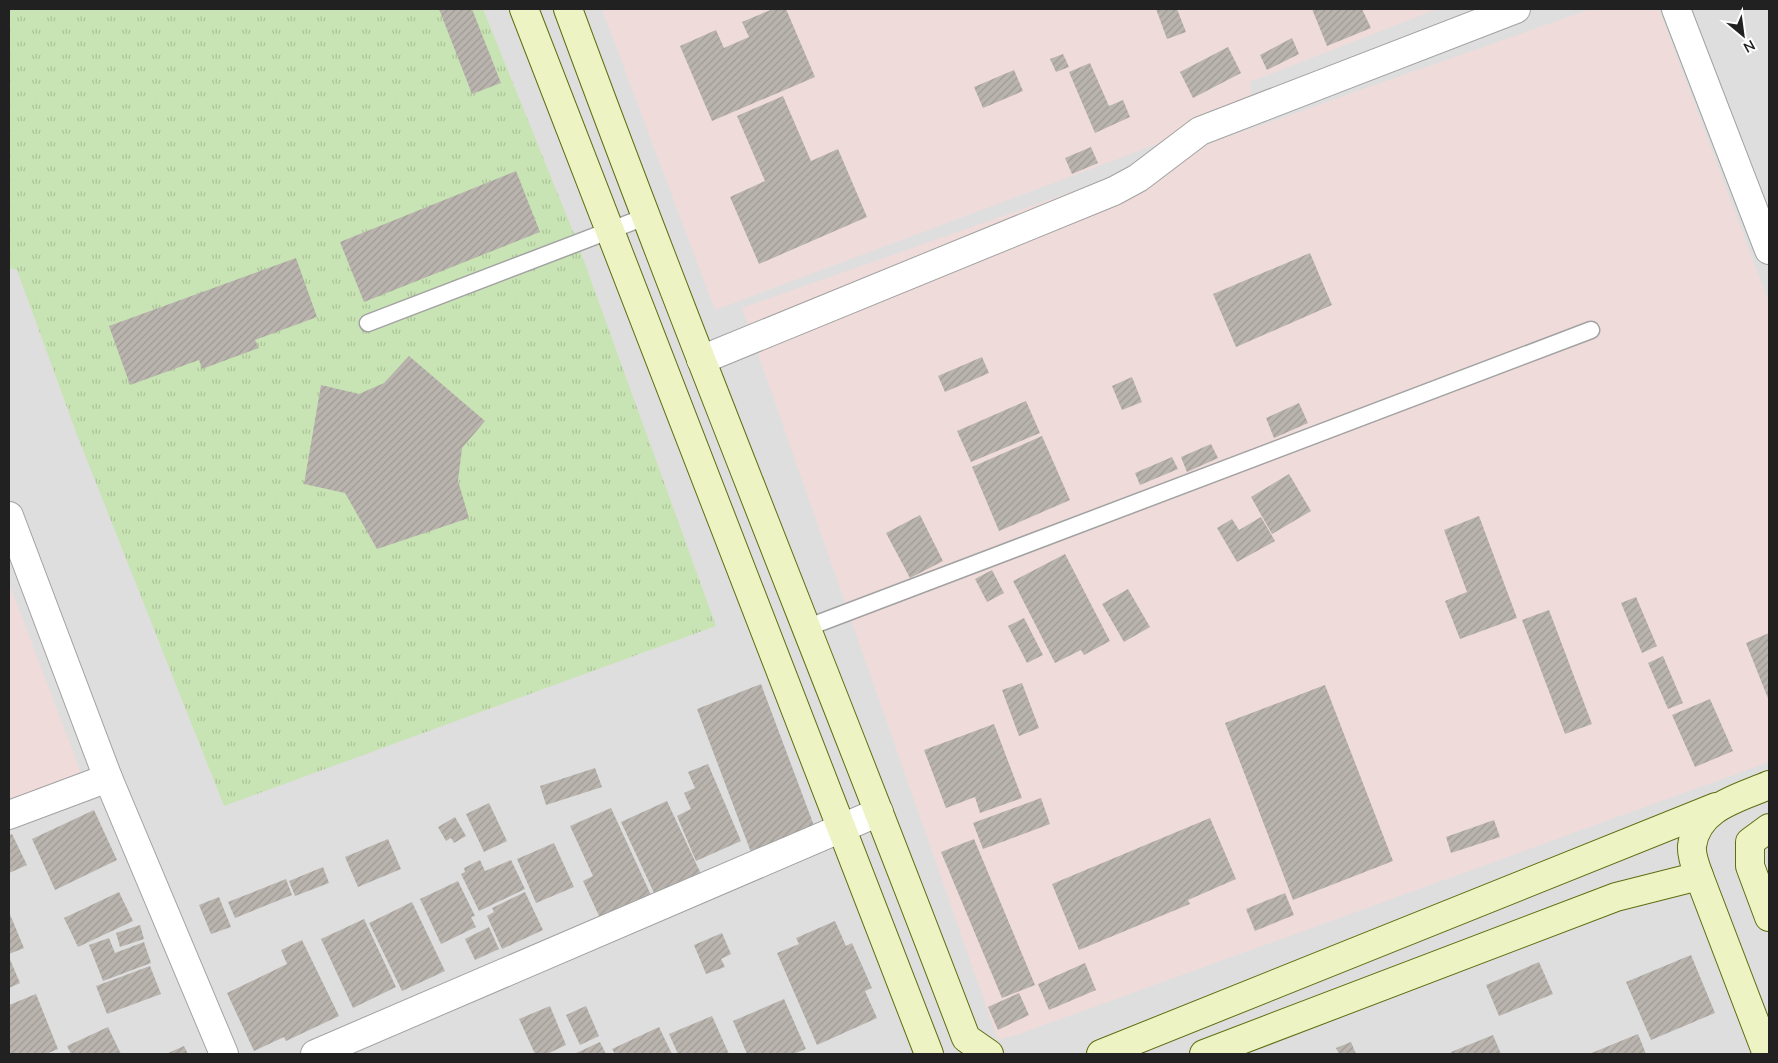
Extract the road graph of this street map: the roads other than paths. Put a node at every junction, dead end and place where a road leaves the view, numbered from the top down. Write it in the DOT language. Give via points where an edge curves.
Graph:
graph roads {
  1 [pos="524,9"];
  2 [pos="568,9"];
  3 [pos="1516,9"];
  4 [pos="1676,9"];
  5 [pos="645,217"];
  6 [pos="610,231"];
  7 [pos="1768,240"];
  8 [pos="368,323"];
  9 [pos="1591,330"];
  10 [pos="700,360"];
  11 [pos="9,516"];
  12 [pos="806,628"];
  13 [pos="108,778"];
  14 [pos="1769,785"];
  15 [pos="1716,807"];
  16 [pos="880,812"];
  17 [pos="9,815"];
  18 [pos="842,827"];
  19 [pos="1759,835"];
  20 [pos="1699,876"];
  21 [pos="1769,917"];
  22 [pos="224,1054"];
  23 [pos="315,1054"];
  24 [pos="929,1054"];
  25 [pos="989,1054"];
  26 [pos="1101,1054"];
  27 [pos="1204,1054"];
  28 [pos="1767,1054"];
  1 -- 6 [label="street"];
  2 -- 5 [label="street"];
  3 -- 10 [label="street" via="1200,131 1138,178 1114,191"];
  4 -- 7 [label="street"];
  5 -- 6 [label="lane"];
  5 -- 10 [label="street"];
  6 -- 8 [label="lane"];
  6 -- 18 [label="street"];
  9 -- 12 [label="lane"];
  10 -- 12 [label="street"];
  11 -- 13 [label="street"];
  12 -- 16 [label="street"];
  13 -- 17 [label="street"];
  13 -- 22 [label="street"];
  14 -- 15 [label="street"];
  15 -- 20 [label="street" via="1697,828 1691,848"];
  15 -- 26 [label="street"];
  16 -- 18 [label="street"];
  16 -- 25 [label="street" via="966,1038"];
  18 -- 23 [label="street"];
  18 -- 24 [label="street"];
  19 -- 21 [label="street" via="1750,866"];
  20 -- 27 [label="street" via="1616,897"];
  20 -- 28 [label="street"];
}
